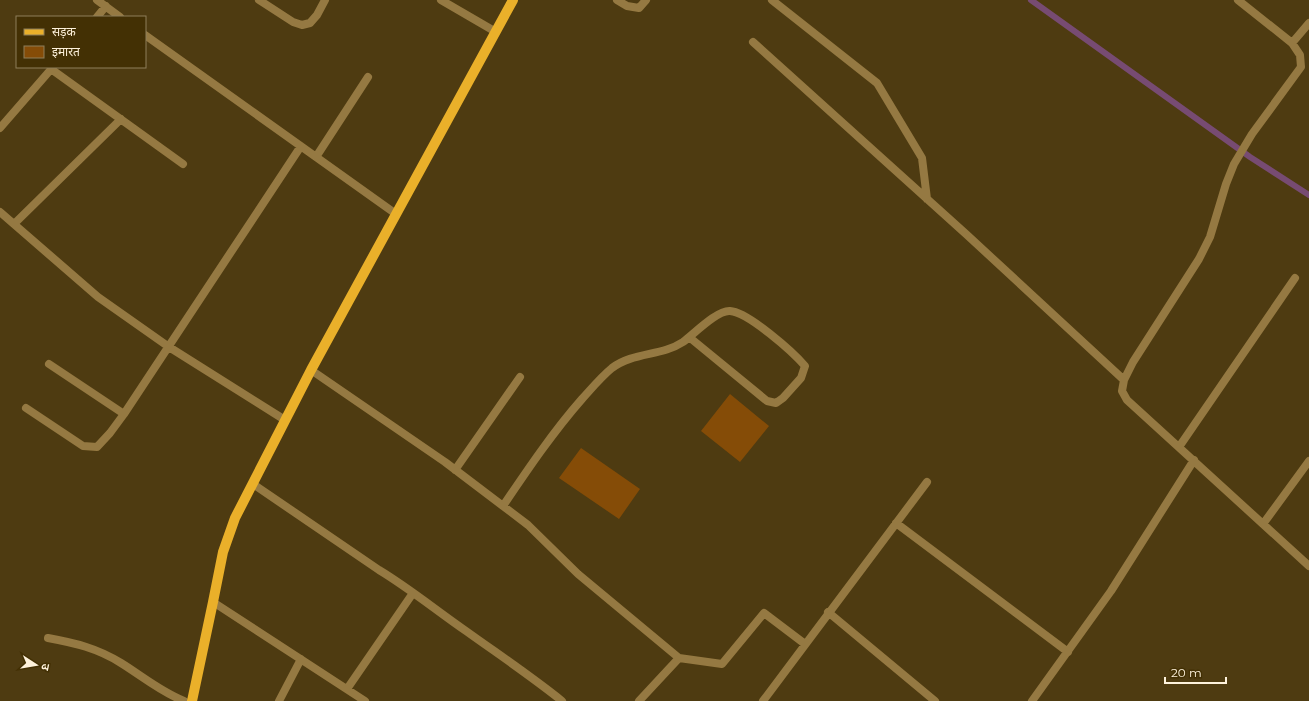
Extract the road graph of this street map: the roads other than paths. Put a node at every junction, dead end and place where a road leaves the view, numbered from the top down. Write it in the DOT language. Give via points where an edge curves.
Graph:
graph roads {
  1 [pos="97,0"];
  2 [pos="259,0"];
  3 [pos="325,0"];
  4 [pos="441,0"];
  5 [pos="513,0"];
  6 [pos="617,0"];
  7 [pos="646,0"];
  8 [pos="772,0"];
  9 [pos="1238,0"];
  10 [pos="106,6"];
  11 [pos="97,16"];
  12 [pos="119,16"];
  13 [pos="1309,23"];
  14 [pos="496,32"];
  15 [pos="146,36"];
  16 [pos="753,42"];
  17 [pos="1292,43"];
  18 [pos="52,68"];
  19 [pos="368,77"];
  20 [pos="121,119"];
  21 [pos="0,128"];
  22 [pos="301,146"];
  23 [pos="316,157"];
  24 [pos="183,164"];
  25 [pos="927,199"];
  26 [pos="0,212"];
  27 [pos="396,214"];
  28 [pos="14,224"];
  29 [pos="1295,278"];
  30 [pos="689,337"];
  31 [pos="169,347"];
  32 [pos="49,364"];
  33 [pos="311,370"];
  34 [pos="520,377"];
  35 [pos="1124,380"];
  36 [pos="26,408"];
  37 [pos="124,414"];
  38 [pos="285,420"];
  39 [pos="1179,447"];
  40 [pos="1194,460"];
  41 [pos="1309,461"];
  42 [pos="455,470"];
  43 [pos="927,482"];
  44 [pos="254,484"];
  45 [pos="503,506"];
  46 [pos="896,523"];
  47 [pos="1263,524"];
  48 [pos="1309,566"];
  49 [pos="413,592"];
  50 [pos="214,602"];
  51 [pos="828,612"];
  52 [pos="48,638"];
  53 [pos="805,644"];
  54 [pos="1068,652"];
  55 [pos="679,658"];
  56 [pos="301,659"];
  57 [pos="347,689"];
  58 [pos="184,701"];
  59 [pos="192,701"];
  60 [pos="279,701"];
  61 [pos="365,701"];
  62 [pos="562,701"];
  63 [pos="639,701"];
  64 [pos="763,701"];
  65 [pos="935,701"];
  66 [pos="1032,701"];
  1 -- 10 [label="street"];
  2 -- 3 [label="street" via="292,22 302,25 310,23"];
  4 -- 14 [label="street"];
  5 -- 14 [label="main road"];
  6 -- 7 [label="street" via="627,6 639,8"];
  8 -- 25 [label="street" via="877,83 922,158"];
  9 -- 17 [label="street"];
  10 -- 11 [label="street"];
  10 -- 12 [label="street"];
  13 -- 17 [label="street"];
  14 -- 27 [label="main road"];
  15 -- 22 [label="street"];
  16 -- 25 [label="street"];
  17 -- 35 [label="street" via="1300,56 1301,67 1252,134 1234,164 1210,237 1199,259"];
  18 -- 20 [label="street"];
  18 -- 21 [label="street"];
  19 -- 23 [label="street"];
  20 -- 24 [label="street"];
  20 -- 28 [label="street"];
  22 -- 23 [label="street"];
  22 -- 31 [label="street"];
  23 -- 27 [label="street"];
  25 -- 35 [label="street"];
  26 -- 28 [label="street"];
  27 -- 33 [label="main road"];
  28 -- 31 [label="street" via="98,297"];
  29 -- 39 [label="street"];
  30 -- 30 [label="street" via="767,401 776,403 783,398 801,378 805,366 759,326 739,313 721,313"];
  30 -- 45 [label="street" via="668,348 628,358 612,368 562,421"];
  31 -- 37 [label="street"];
  31 -- 38 [label="street"];
  32 -- 37 [label="street"];
  33 -- 38 [label="main road"];
  33 -- 42 [label="street"];
  34 -- 42 [label="street"];
  35 -- 39 [label="street" via="1122,391 1127,400"];
  36 -- 37 [label="street" via="83,446 97,447"];
  38 -- 44 [label="main road"];
  39 -- 40 [label="street"];
  40 -- 47 [label="street"];
  40 -- 54 [label="street" via="1111,591"];
  41 -- 47 [label="street"];
  42 -- 45 [label="street"];
  43 -- 46 [label="street"];
  44 -- 49 [label="street"];
  44 -- 50 [label="main road" via="235,518 223,552"];
  45 -- 55 [label="street" via="528,525 578,574"];
  46 -- 51 [label="street"];
  46 -- 54 [label="street"];
  47 -- 48 [label="street"];
  49 -- 57 [label="street"];
  49 -- 62 [label="street"];
  50 -- 56 [label="street"];
  50 -- 59 [label="main road"];
  51 -- 53 [label="street"];
  51 -- 65 [label="street"];
  52 -- 58 [label="street" via="96,650 169,695"];
  53 -- 55 [label="street" via="764,612 722,664"];
  53 -- 64 [label="street"];
  54 -- 66 [label="street"];
  55 -- 63 [label="street"];
  56 -- 57 [label="street"];
  56 -- 60 [label="street"];
  57 -- 61 [label="street"];
}
